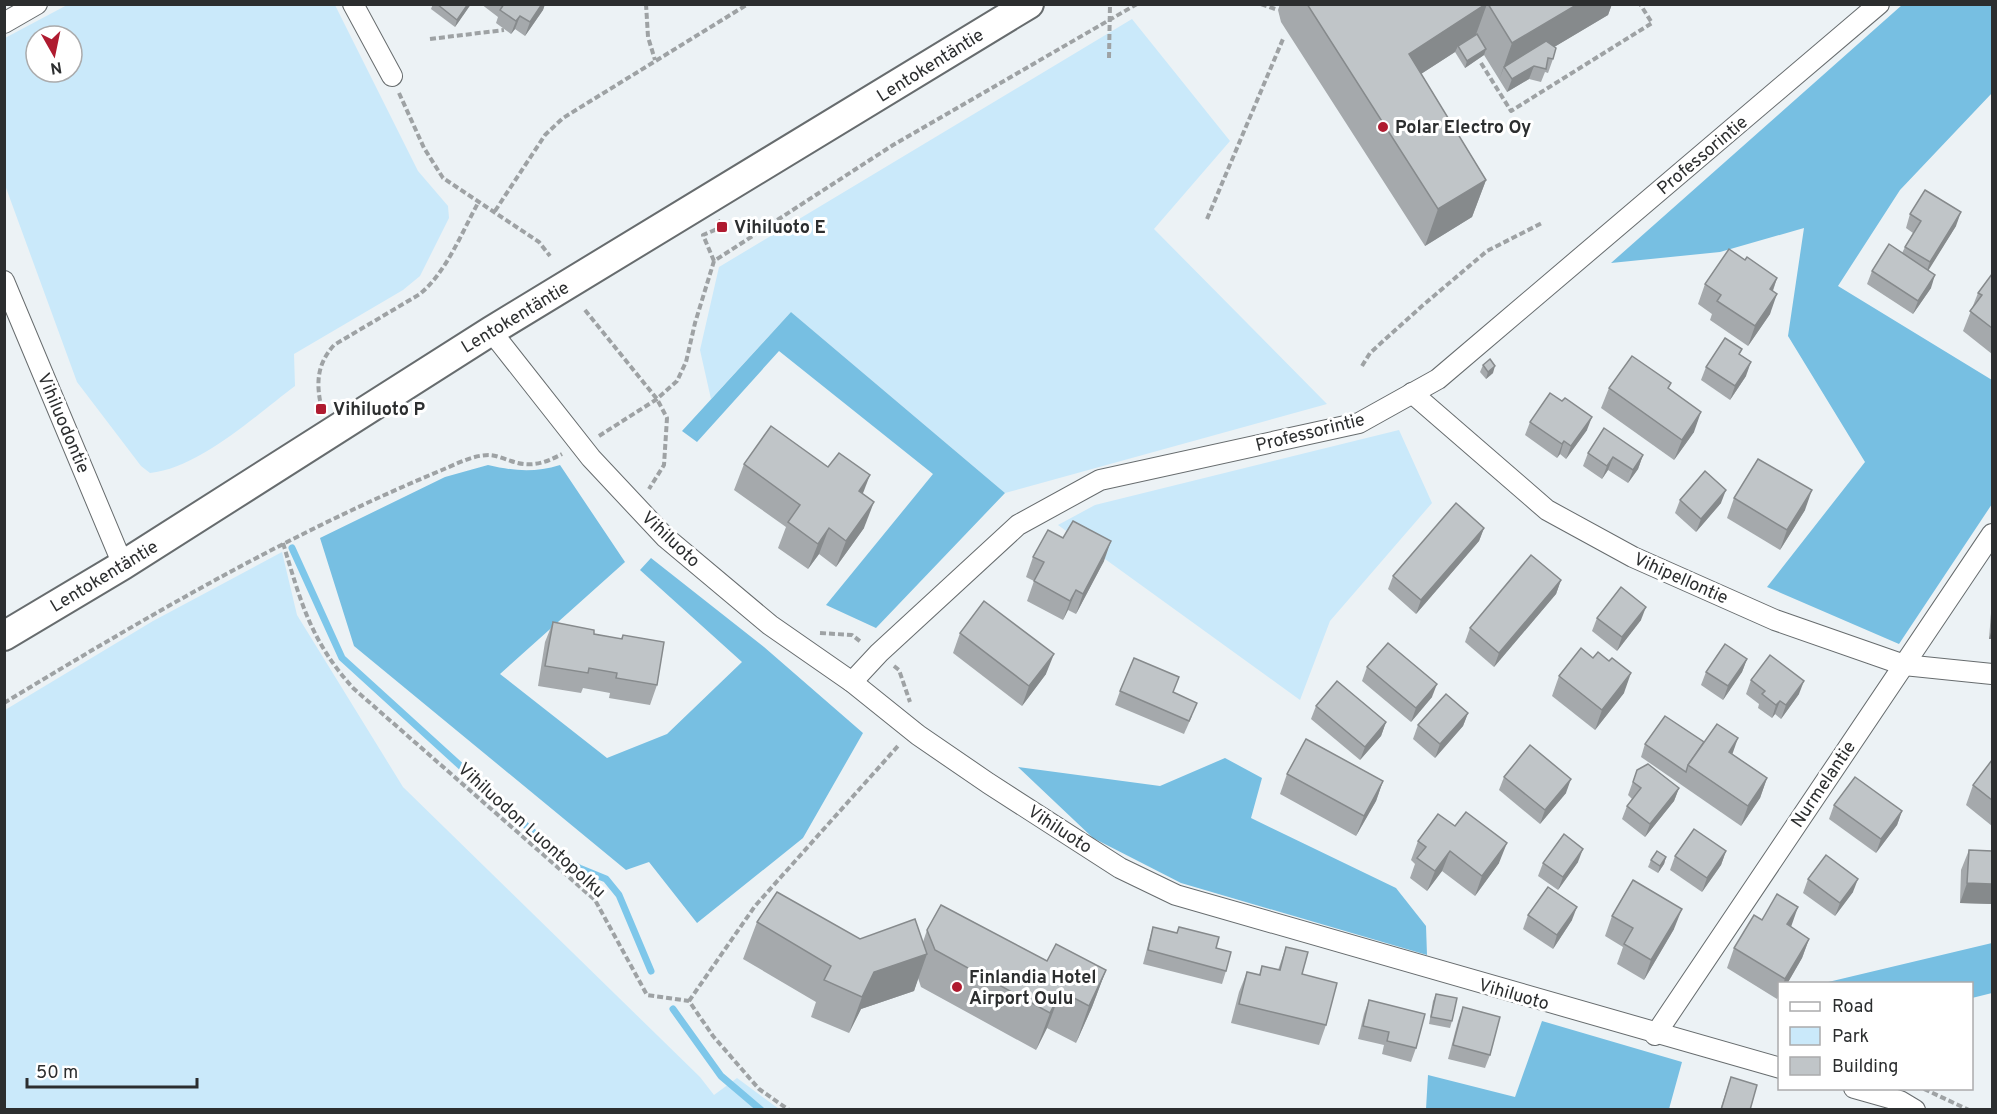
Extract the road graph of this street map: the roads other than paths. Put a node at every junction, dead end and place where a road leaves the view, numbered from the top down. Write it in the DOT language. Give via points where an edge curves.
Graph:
graph roads {
  1 [pos="37,4"];
  2 [pos="353,4"];
  3 [pos="1029,4"];
  4 [pos="1879,4"];
  5 [pos="4,22"];
  6 [pos="392,76"];
  7 [pos="4,280"];
  8 [pos="490,331"];
  9 [pos="1412,393"];
  10 [pos="1992,534"];
  11 [pos="123,565"];
  12 [pos="4,636"];
  13 [pos="1904,665"];
  14 [pos="1992,674"];
  15 [pos="852,682"];
  16 [pos="1654,1035"];
  17 [pos="1778,1068"];
  18 [pos="1858,1090"];
  19 [pos="1915,1110"];
  1 -- 5 [label="street"];
  2 -- 6 [label="street"];
  3 -- 8 [label="main road, Lentokentäntie"];
  4 -- 9 [label="street, Professorintie" via="1438,379"];
  7 -- 11 [label="street, Vihiluodontie"];
  8 -- 11 [label="main road, Lentokentäntie"];
  8 -- 15 [label="street, Vihiluoto" via="581,444 665,537 770,625"];
  9 -- 13 [label="street, Vihipellontie" via="1547,510 1633,557 1775,620"];
  9 -- 15 [label="street, Professorintie" via="1359,423 1100,480 1018,525"];
  10 -- 13 [label="street, Nurmelantie"];
  11 -- 12 [label="main road, Lentokentäntie"];
  13 -- 14 [label="street, Vihipellontie"];
  13 -- 16 [label="street, Nurmelantie"];
  15 -- 16 [label="street, Vihiluoto" via="918,735 988,783 1120,868 1176,895"];
  16 -- 17 [label="street, Vihiluoto"];
  18 -- 19 [label="street" via="1900,1101"];
}
